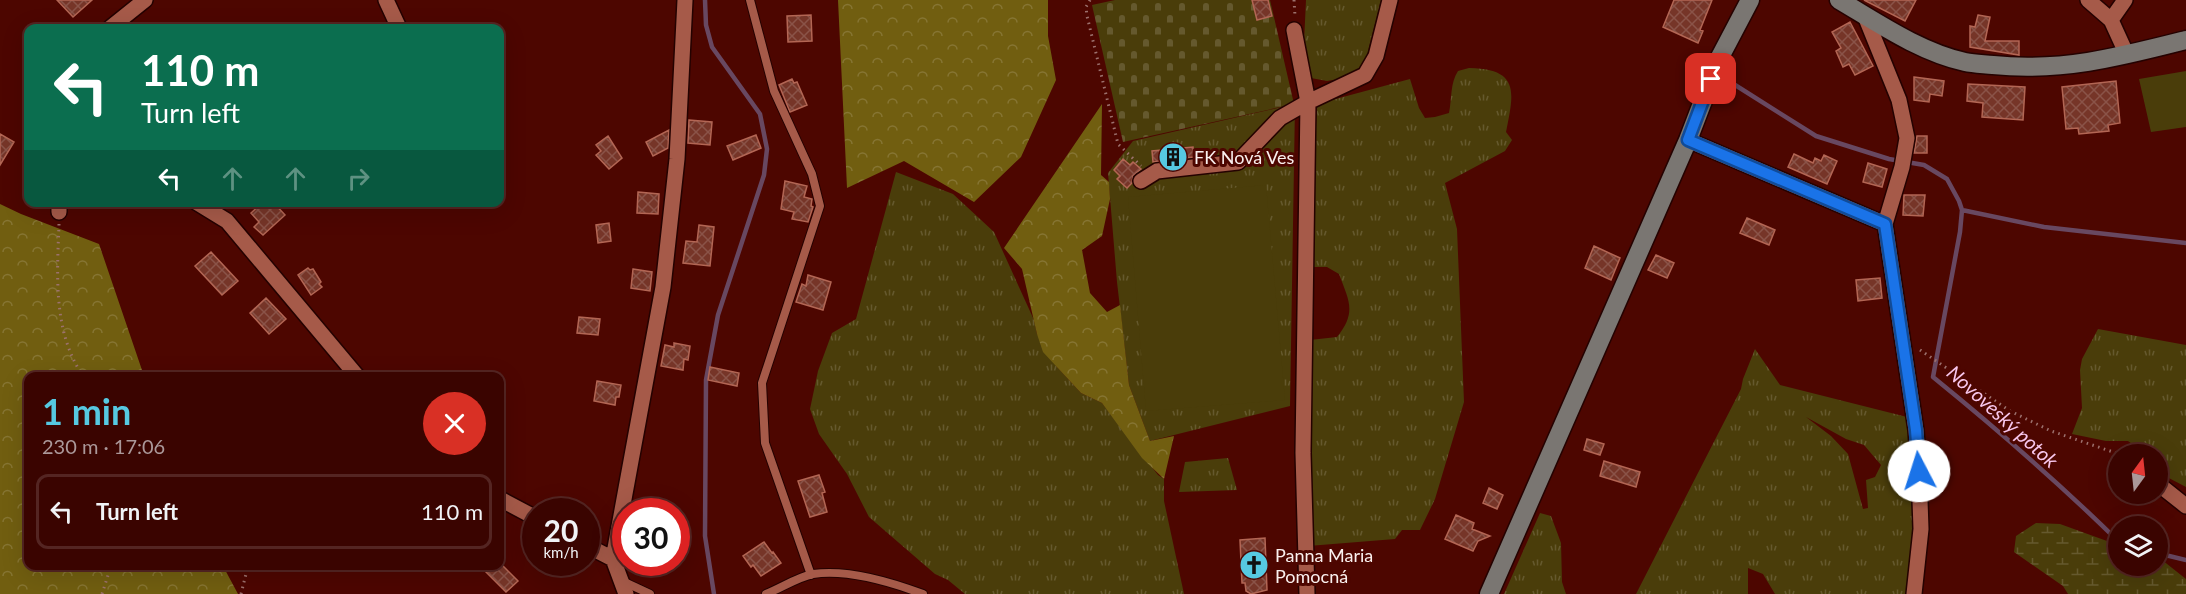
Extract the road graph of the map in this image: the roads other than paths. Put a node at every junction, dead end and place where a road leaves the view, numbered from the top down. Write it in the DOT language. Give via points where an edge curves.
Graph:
graph roads {
  1 [pos="145,0"];
  2 [pos="386,0"];
  3 [pos="685,0"];
  4 [pos="750,0"];
  5 [pos="1390,0"];
  6 [pos="1750,0"];
  7 [pos="2088,0"];
  8 [pos="2125,0"];
  9 [pos="1841,1"];
  10 [pos="1865,16"];
  11 [pos="2111,20"];
  12 [pos="115,24"];
  13 [pos="397,24"];
  14 [pos="1294,30"];
  15 [pos="2186,40"];
  16 [pos="2127,55"];
  17 [pos="1308,102"];
  18 [pos="1688,140"];
  19 [pos="1146,178"];
  20 [pos="204,207"];
  21 [pos="1885,224"];
  22 [pos="354,372"];
  23 [pos="2168,492"];
  24 [pos="624,498"];
  25 [pos="504,501"];
  26 [pos="2186,506"];
  27 [pos="522,511"];
  28 [pos="811,574"];
  29 [pos="623,587"];
  30 [pos="650,594"];
  31 [pos="766,594"];
  32 [pos="923,594"];
  33 [pos="1307,594"];
  34 [pos="1489,594"];
  35 [pos="1914,594"];
  1 -- 12 [label="street"];
  2 -- 13 [label="street"];
  3 -- 24 [label="street" via="677,159 663,287"];
  4 -- 28 [label="lane" via="774,91 812,174 820,206 762,383 765,444"];
  5 -- 17 [label="street" via="1376,56 1365,75"];
  6 -- 18 [label="street" via="1719,59"];
  7 -- 11 [label="street"];
  8 -- 11 [label="street"];
  9 -- 10 [label="street"];
  10 -- 16 [label="street" via="1930,50 1965,62 2045,68"];
  10 -- 21 [label="street" via="1899,100 1907,138"];
  11 -- 16 [label="street"];
  14 -- 17 [label="street"];
  15 -- 16 [label="street"];
  17 -- 19 [label="street" via="1280,118 1238,162 1157,171"];
  17 -- 33 [label="street" via="1303,453"];
  18 -- 21 [label="street"];
  18 -- 34 [label="street"];
  20 -- 22 [label="street" via="227,221"];
  21 -- 35 [label="street" via="1916,430 1921,529"];
  23 -- 26 [label="street"];
  25 -- 27 [label="street"];
  28 -- 31 [label="lane"];
  28 -- 32 [label="lane" via="837,572"];
  29 -- 30 [label="lane"];
}
